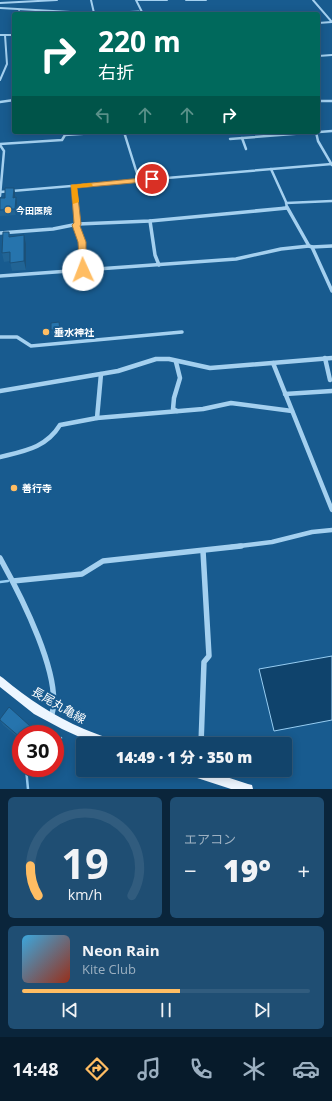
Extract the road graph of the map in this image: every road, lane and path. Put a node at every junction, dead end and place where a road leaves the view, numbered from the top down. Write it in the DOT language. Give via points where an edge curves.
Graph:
graph roads {
  1 [pos="57,0"];
  2 [pos="91,0"];
  3 [pos="136,0"];
  4 [pos="167,0"];
  5 [pos="186,0"];
  6 [pos="206,0"];
  7 [pos="313,0"];
  8 [pos="0,3"];
  9 [pos="0,8"];
  10 [pos="47,10"];
  11 [pos="78,12"];
  12 [pos="94,12"];
  13 [pos="142,12"];
  14 [pos="332,22"];
  15 [pos="320,23"];
  16 [pos="12,34"];
  17 [pos="0,35"];
  18 [pos="5,35"];
  19 [pos="6,39"];
  20 [pos="0,40"];
  21 [pos="332,55"];
  22 [pos="320,56"];
  23 [pos="0,80"];
  24 [pos="12,100"];
  25 [pos="320,101"];
  26 [pos="332,101"];
  27 [pos="0,102"];
  28 [pos="332,131"];
  29 [pos="320,132"];
  30 [pos="80,134"];
  31 [pos="125,134"];
  32 [pos="291,134"];
  33 [pos="316,134"];
  34 [pos="242,138"];
  35 [pos="230,139"];
  36 [pos="0,144"];
  37 [pos="246,148"];
  38 [pos="332,164"];
  39 [pos="271,169"];
  40 [pos="139,180"];
  41 [pos="74,186"];
  42 [pos="0,192"];
  43 [pos="0,196"];
  44 [pos="332,201"];
  45 [pos="286,203"];
  46 [pos="287,208"];
  47 [pos="150,221"];
  48 [pos="77,225"];
  49 [pos="0,233"];
  50 [pos="311,246"];
  51 [pos="332,246"];
  52 [pos="159,265"];
  53 [pos="83,270"];
  54 [pos="0,276"];
  55 [pos="332,291"];
  56 [pos="182,332"];
  57 [pos="0,337"];
  58 [pos="325,358"];
  59 [pos="332,358"];
  60 [pos="176,362"];
  61 [pos="273,363"];
  62 [pos="101,374"];
  63 [pos="330,380"];
  64 [pos="0,391"];
  65 [pos="332,391"];
  66 [pos="285,394"];
  67 [pos="178,411"];
  68 [pos="292,411"];
  69 [pos="97,418"];
  70 [pos="0,457"];
  71 [pos="332,510"];
  72 [pos="332,530"];
  73 [pos="204,550"];
  74 [pos="0,558"];
  75 [pos="13,581"];
  76 [pos="0,681"];
  77 [pos="51,718"];
  78 [pos="88,737"];
  79 [pos="201,737"];
  80 [pos="214,777"];
  81 [pos="248,789"];
  1 -- 8 [label="street"];
  2 -- 12 [label="street"];
  3 -- 4 [label="street"];
  3 -- 13 [label="street"];
  5 -- 6 [label="street"];
  7 -- 14 [label="street"];
  9 -- 10 [label="street"];
  10 -- 11 [label="street"];
  14 -- 15 [label="street"];
  16 -- 18 [label="street"];
  17 -- 18 [label="street"];
  18 -- 19 [label="street"];
  19 -- 20 [label="street"];
  19 -- 23 [label="street" via="7,64"];
  21 -- 22 [label="street"];
  24 -- 27 [label="street"];
  25 -- 26 [label="street"];
  28 -- 29 [label="street"];
  30 -- 36 [label="street" via="65,135 62,140"];
  31 -- 40 [label="street"];
  32 -- 34 [label="street"];
  33 -- 38 [label="street" via="319,144"];
  34 -- 35 [label="street"];
  34 -- 37 [label="street"];
  36 -- 42 [label="street" via="4,151"];
  38 -- 39 [label="street"];
  39 -- 40 [label="street"];
  39 -- 45 [label="street"];
  40 -- 41 [label="street"];
  41 -- 42 [label="street"];
  41 -- 48 [label="street"];
  42 -- 43 [label="street"];
  44 -- 45 [label="street"];
  45 -- 46 [label="street"];
  46 -- 47 [label="street"];
  46 -- 50 [label="street"];
  47 -- 48 [label="street"];
  47 -- 52 [label="street"];
  48 -- 49 [label="street"];
  48 -- 53 [label="street" via="82,242"];
  50 -- 51 [label="street"];
  50 -- 52 [label="street" via="281,249 236,259"];
  50 -- 55 [label="street"];
  52 -- 53 [label="street"];
  53 -- 54 [label="street"];
  56 -- 57 [label="street" via="31,346 17,337"];
  58 -- 59 [label="street"];
  58 -- 61 [label="street"];
  58 -- 63 [label="street"];
  60 -- 61 [label="street" via="198,368"];
  60 -- 62 [label="street" via="157,359 139,363 125,370"];
  60 -- 67 [label="street" via="180,378 173,408"];
  61 -- 66 [label="street"];
  62 -- 64 [label="street"];
  62 -- 69 [label="street"];
  65 -- 66 [label="street"];
  66 -- 68 [label="street"];
  67 -- 68 [label="street" via="230,403"];
  67 -- 69 [label="street"];
  68 -- 71 [label="street"];
  69 -- 70 [label="street" via="60,425 51,439 41,445"];
  72 -- 73 [label="street" via="272,542"];
  73 -- 75 [label="street" via="103,562 82,574"];
  73 -- 79 [label="street" via="209,656 204,662"];
  74 -- 75 [label="street"];
  75 -- 77 [label="street" via="41,646 50,678 54,706"];
  76 -- 77 [label="main road, 長尾丸亀線"];
  77 -- 78 [label="main road, 長尾丸亀線"];
  80 -- 81 [label="main road"];
}
